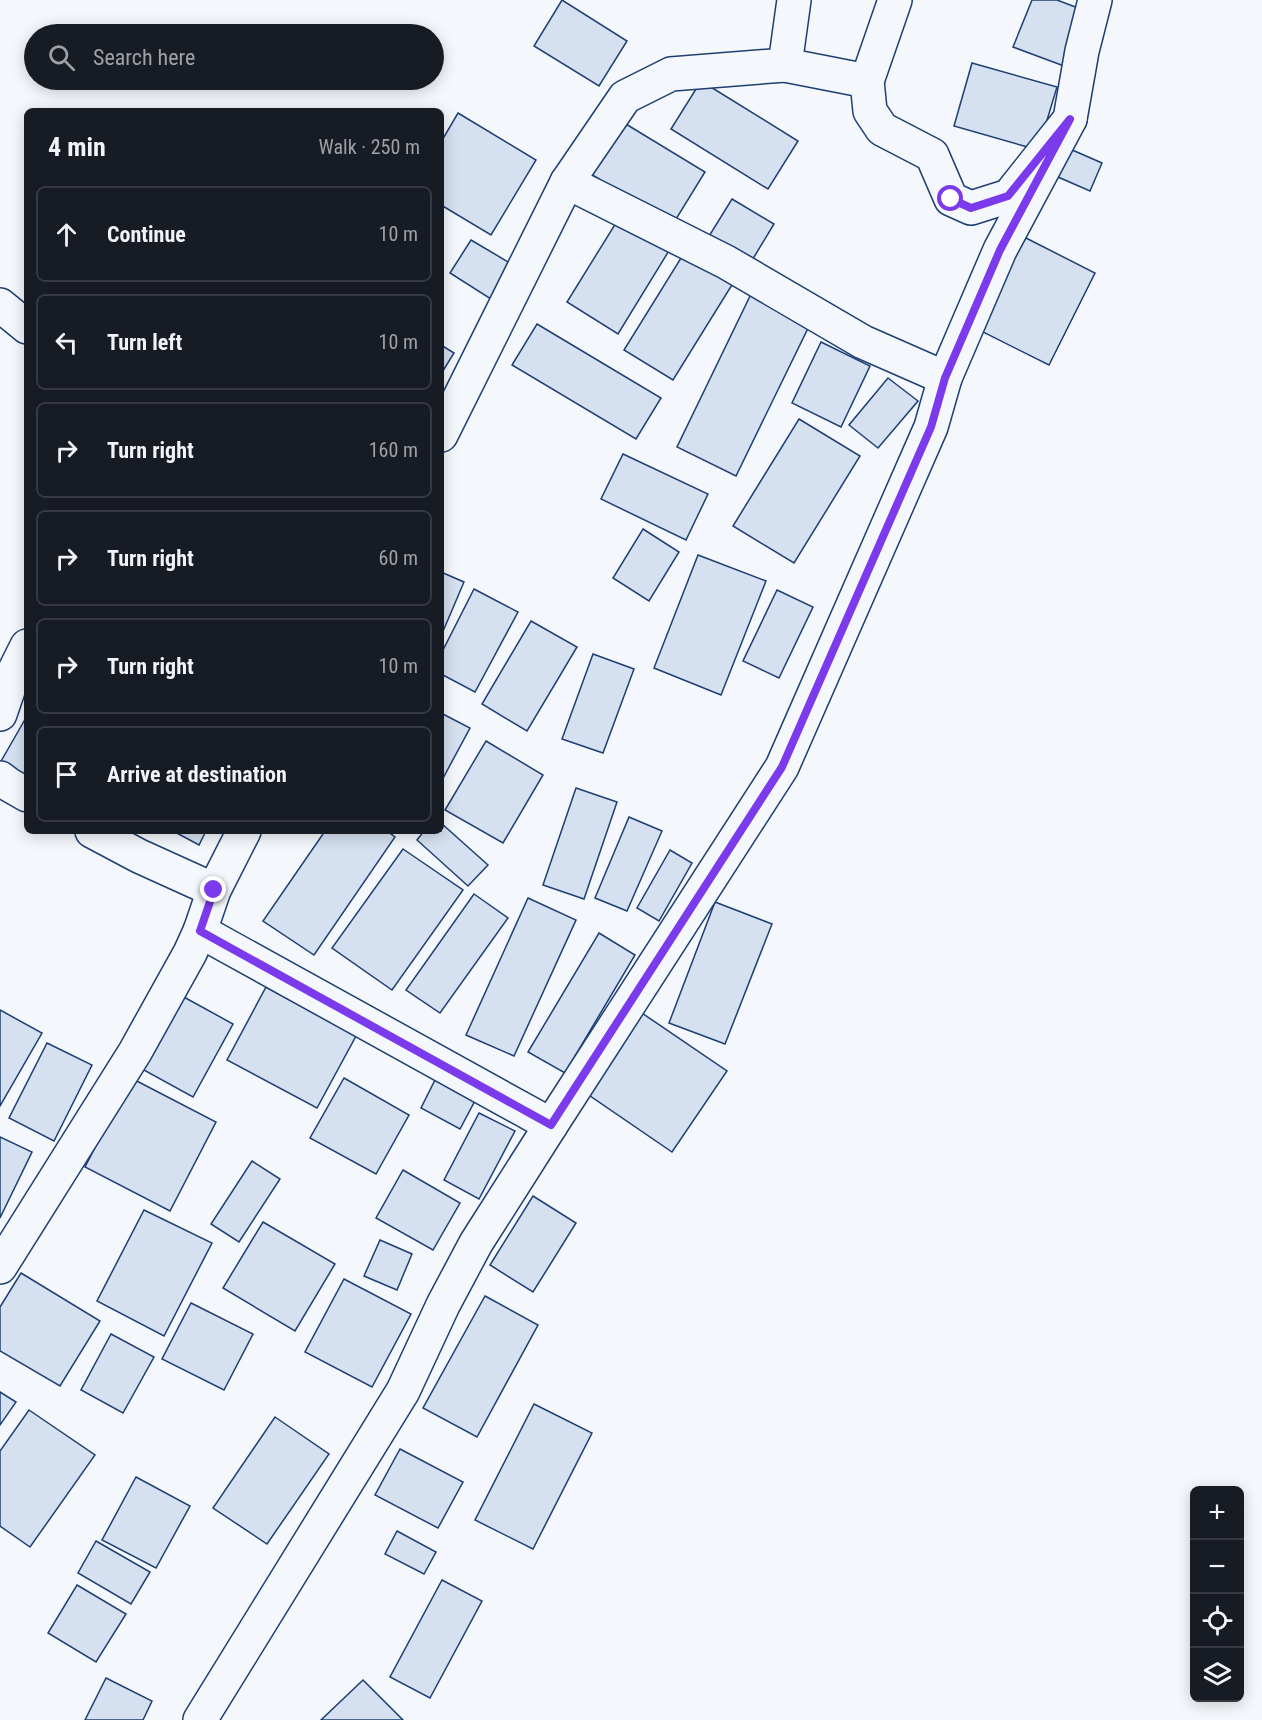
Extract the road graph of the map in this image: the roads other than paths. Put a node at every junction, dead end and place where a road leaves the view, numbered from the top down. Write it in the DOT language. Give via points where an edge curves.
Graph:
graph roads {
  1 [pos="794,0"];
  2 [pos="895,0"];
  3 [pos="1095,0"];
  4 [pos="785,65"];
  5 [pos="867,81"];
  6 [pos="1070,119"];
  7 [pos="567,182"];
  8 [pos="0,305"];
  9 [pos="24,325"];
  10 [pos="945,378"];
  11 [pos="444,429"];
  12 [pos="24,652"];
  13 [pos="0,714"];
  14 [pos="0,778"];
  15 [pos="24,793"];
  16 [pos="98,834"];
  17 [pos="242,834"];
  18 [pos="214,890"];
  19 [pos="200,931"];
  20 [pos="551,1125"];
  21 [pos="0,1267"];
  22 [pos="200,1720"];
  1 -- 4 [label="street"];
  2 -- 5 [label="street"];
  3 -- 6 [label="street"];
  4 -- 5 [label="street"];
  4 -- 7 [label="street" via="671,74 625,97"];
  5 -- 6 [label="street" via="870,111 882,129 932,154 951,199 971,208 1008,196"];
  6 -- 10 [label="street" via="1000,250"];
  7 -- 10 [label="street" via="726,262 863,342"];
  7 -- 11 [label="street"];
  8 -- 9 [label="street"];
  10 -- 20 [label="street" via="931,427 782,767"];
  12 -- 13 [label="street"];
  14 -- 15 [label="street"];
  16 -- 18 [label="street"];
  17 -- 18 [label="street"];
  18 -- 19 [label="street"];
  19 -- 20 [label="street"];
  19 -- 21 [label="street" via="135,1052"];
  20 -- 22 [label="street" via="458,1275 403,1391"];
}
